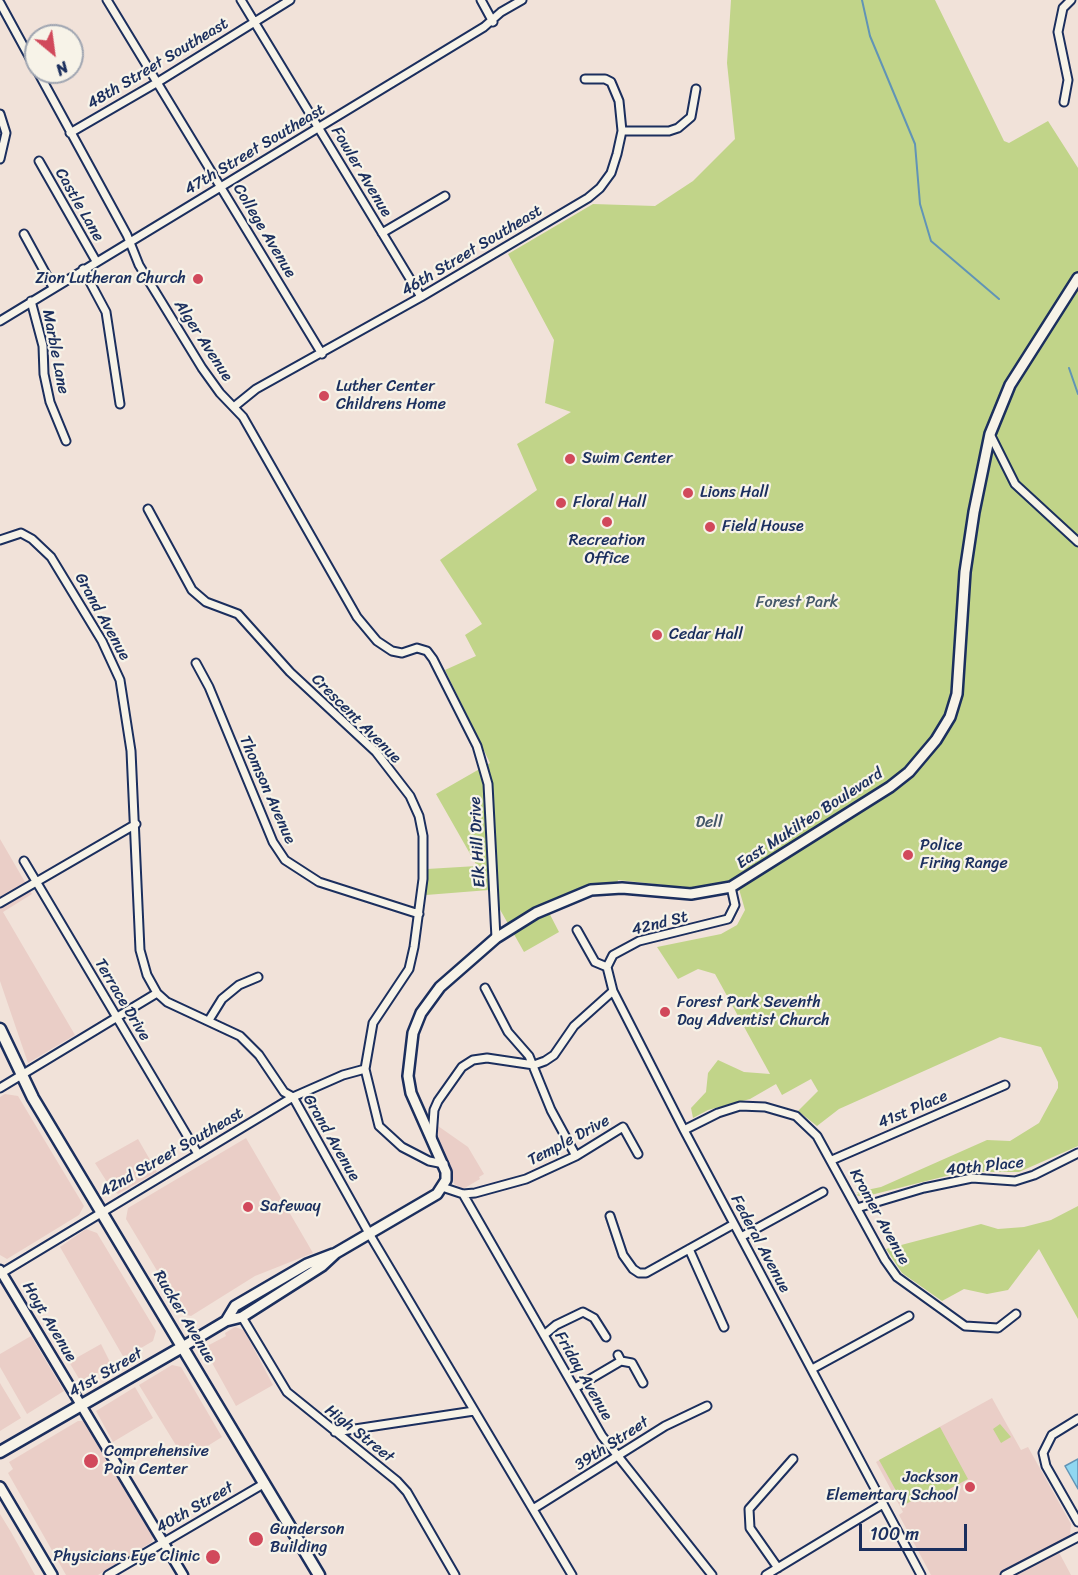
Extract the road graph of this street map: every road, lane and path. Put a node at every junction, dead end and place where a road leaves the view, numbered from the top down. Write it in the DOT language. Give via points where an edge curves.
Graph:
graph roads {
  1 [pos="107,0"];
  2 [pos="241,0"];
  3 [pos="290,0"];
  4 [pos="482,0"];
  5 [pos="522,0"];
  6 [pos="1071,0"];
  7 [pos="0,3"];
  8 [pos="254,22"];
  9 [pos="493,22"];
  10 [pos="24,47"];
  11 [pos="585,79"];
  12 [pos="158,82"];
  13 [pos="44,84"];
  14 [pos="696,89"];
  15 [pos="1064,102"];
  16 [pos="0,114"];
  17 [pos="319,127"];
  18 [pos="622,131"];
  19 [pos="70,133"];
  20 [pos="0,159"];
  21 [pos="39,161"];
  22 [pos="220,186"];
  23 [pos="445,196"];
  24 [pos="382,233"];
  25 [pos="24,234"];
  26 [pos="129,242"];
  27 [pos="96,261"];
  28 [pos="83,269"];
  29 [pos="1078,278"];
  30 [pos="53,287"];
  31 [pos="421,297"];
  32 [pos="31,301"];
  33 [pos="0,321"];
  34 [pos="322,354"];
  35 [pos="120,404"];
  36 [pos="235,406"];
  37 [pos="990,434"];
  38 [pos="66,441"];
  39 [pos="148,509"];
  40 [pos="0,540"];
  41 [pos="1078,542"];
  42 [pos="196,663"];
  43 [pos="477,746"];
  44 [pos="136,824"];
  45 [pos="24,861"];
  46 [pos="36,881"];
  47 [pos="731,887"];
  48 [pos="0,903"];
  49 [pos="419,914"];
  50 [pos="577,930"];
  51 [pos="496,938"];
  52 [pos="607,967"];
  53 [pos="258,977"];
  54 [pos="484,988"];
  55 [pos="613,991"];
  56 [pos="157,993"];
  57 [pos="117,1018"];
  58 [pos="209,1020"];
  59 [pos="0,1029"];
  60 [pos="534,1065"];
  61 [pos="365,1069"];
  62 [pos="21,1076"];
  63 [pos="1005,1085"];
  64 [pos="0,1088"];
  65 [pos="293,1097"];
  66 [pos="684,1130"];
  67 [pos="432,1140"];
  68 [pos="1078,1153"];
  69 [pos="198,1154"];
  70 [pos="638,1154"];
  71 [pos="576,1156"];
  72 [pos="832,1160"];
  73 [pos="444,1164"];
  74 [pos="442,1187"];
  75 [pos="823,1192"];
  76 [pos="463,1194"];
  77 [pos="857,1208"];
  78 [pos="102,1211"];
  79 [pos="610,1216"];
  80 [pos="734,1224"];
  81 [pos="370,1235"];
  82 [pos="741,1238"];
  83 [pos="689,1249"];
  84 [pos="1,1272"];
  85 [pos="279,1287"];
  86 [pos="1016,1314"];
  87 [pos="909,1316"];
  88 [pos="242,1317"];
  89 [pos="226,1320"];
  90 [pos="724,1327"];
  91 [pos="544,1335"];
  92 [pos="606,1337"];
  93 [pos="184,1346"];
  94 [pos="812,1369"];
  95 [pos="643,1383"];
  96 [pos="575,1388"];
  97 [pos="80,1405"];
  98 [pos="707,1406"];
  99 [pos="474,1411"];
  100 [pos="1078,1419"];
  101 [pos="335,1432"];
  102 [pos="0,1452"];
  103 [pos="619,1458"];
  104 [pos="793,1459"];
  105 [pos="265,1484"];
  106 [pos="0,1487"];
  107 [pos="883,1504"];
  108 [pos="533,1509"];
  109 [pos="1078,1522"];
  110 [pos="1078,1537"];
  111 [pos="163,1543"];
  112 [pos="778,1568"];
  113 [pos="52,1575"];
  114 [pos="108,1575"];
  115 [pos="183,1575"];
  116 [pos="319,1575"];
  117 [pos="455,1575"];
  118 [pos="572,1575"];
  119 [pos="712,1575"];
  120 [pos="766,1575"];
  121 [pos="921,1575"];
  122 [pos="1005,1575"];
  1 -- 12 [label="street, College Avenue"];
  2 -- 8 [label="street, Fowler Avenue"];
  3 -- 8 [label="street, 48th Street Southeast"];
  4 -- 9 [label="street"];
  5 -- 9 [label="street, 47th Street Southeast" via="501,12"];
  6 -- 15 [label="street" via="1063,8 1058,32 1068,80"];
  7 -- 10 [label="street, Alger Avenue"];
  8 -- 12 [label="street, 48th Street Southeast"];
  8 -- 17 [label="street, Fowler Avenue"];
  9 -- 17 [label="street, 47th Street Southeast"];
  11 -- 18 [label="street, 46th Street Southeast" via="605,79 616,89"];
  12 -- 19 [label="street, 48th Street Southeast"];
  12 -- 22 [label="street, College Avenue"];
  13 -- 19 [label="street, Alger Avenue"];
  14 -- 18 [label="street" via="691,117 678,128"];
  16 -- 20 [label="street" via="6,133"];
  17 -- 22 [label="street, 47th Street Southeast"];
  17 -- 24 [label="street, Fowler Avenue"];
  18 -- 31 [label="street, 46th Street Southeast" via="611,173 594,194"];
  19 -- 26 [label="street, Alger Avenue"];
  21 -- 27 [label="street, Castle Lane"];
  22 -- 26 [label="street, 47th Street Southeast"];
  22 -- 34 [label="street, College Avenue"];
  23 -- 24 [label="street"];
  24 -- 31 [label="street, Fowler Avenue"];
  25 -- 30 [label="street"];
  26 -- 27 [label="street, 47th Street Southeast"];
  26 -- 36 [label="street, Alger Avenue" via="202,368"];
  27 -- 28 [label="street, 47th Street Southeast"];
  28 -- 30 [label="street, 47th Street Southeast"];
  28 -- 35 [label="street" via="106,312"];
  29 -- 37 [label="main road, East Mukilteo Boulevard" via="1010,385"];
  30 -- 32 [label="street, 47th Street Southeast"];
  31 -- 34 [label="street, 46th Street Southeast"];
  32 -- 33 [label="street, 47th Street Southeast"];
  32 -- 38 [label="street, Marble Lane" via="43,346 50,402"];
  34 -- 36 [label="street, 46th Street Southeast" via="256,389"];
  36 -- 43 [label="street, Alger Avenue" via="357,617 377,641 392,651 427,651"];
  37 -- 41 [label="street" via="1015,484"];
  37 -- 47 [label="main road, East Mukilteo Boulevard" via="965,572 960,676 950,717 909,772"];
  39 -- 49 [label="street, Crescent Avenue" via="192,590 206,602 238,614 290,672 376,753 410,796 423,836"];
  40 -- 44 [label="street, Grand Avenue" via="21,533 51,557 102,641 120,680 131,751"];
  42 -- 49 [label="street, Thomson Avenue" via="210,687 273,842 285,860 319,882"];
  43 -- 51 [label="street, Elk Hill Drive" via="488,784"];
  44 -- 46 [label="street"];
  44 -- 56 [label="street, Grand Avenue" via="140,950"];
  45 -- 46 [label="street, Terrace Drive"];
  46 -- 48 [label="street"];
  46 -- 57 [label="street, Terrace Drive"];
  47 -- 51 [label="main road, East Mukilteo Boulevard" via="691,894 622,888 591,890 536,913"];
  47 -- 52 [label="street, 42nd St" via="735,905 728,919 639,941 613,955"];
  49 -- 61 [label="street, Crescent Avenue" via="409,969 373,1023"];
  50 -- 52 [label="street" via="595,962"];
  51 -- 67 [label="main road, East Mukilteo Boulevard" via="440,987 421,1013 413,1033 408,1076 416,1106"];
  52 -- 55 [label="street, Federal Avenue"];
  53 -- 58 [label="street" via="222,999"];
  54 -- 60 [label="street" via="508,1032"];
  55 -- 60 [label="street" via="574,1026 554,1055"];
  55 -- 66 [label="street, Federal Avenue"];
  56 -- 57 [label="street"];
  56 -- 58 [label="street, Grand Avenue" via="167,1002"];
  57 -- 62 [label="street"];
  57 -- 69 [label="street, Terrace Drive"];
  58 -- 65 [label="street, Grand Avenue" via="240,1036 259,1055 284,1092"];
  59 -- 62 [label="main road, Rucker Avenue"];
  60 -- 67 [label="street" via="487,1059 473,1060 462,1068 434,1110"];
  60 -- 71 [label="street" via="539,1085"];
  61 -- 65 [label="street, 42nd Street Southeast"];
  61 -- 73 [label="street, Crescent Avenue" via="379,1126 402,1147"];
  62 -- 64 [label="street"];
  62 -- 78 [label="main road, Rucker Avenue"];
  63 -- 72 [label="street, 41st Place"];
  65 -- 69 [label="street, 42nd Street Southeast"];
  65 -- 81 [label="street, Grand Avenue"];
  66 -- 72 [label="street, Kromer Avenue" via="740,1106 765,1107 796,1116 818,1136"];
  66 -- 80 [label="street, Federal Avenue"];
  67 -- 73 [label="main road, East Mukilteo Boulevard"];
  68 -- 77 [label="street, 40th Place" via="1015,1181 972,1178"];
  69 -- 78 [label="street, 42nd Street Southeast"];
  70 -- 71 [label="street, Temple Drive" via="623,1127"];
  71 -- 76 [label="street, Temple Drive" via="526,1179"];
  72 -- 77 [label="street, Kromer Avenue"];
  73 -- 74 [label="main road" via="446,1180"];
  74 -- 76 [label="street"];
  74 -- 81 [label="main road, 41st Street" via="437,1194"];
  75 -- 82 [label="street"];
  76 -- 91 [label="street, Friday Avenue"];
  77 -- 86 [label="street, Kromer Avenue" via="897,1277 965,1326 998,1328"];
  78 -- 84 [label="street, 42nd Street Southeast"];
  78 -- 93 [label="main road, Rucker Avenue"];
  79 -- 83 [label="street" via="623,1255 633,1269 646,1273"];
  80 -- 82 [label="street, Federal Avenue"];
  80 -- 83 [label="street"];
  81 -- 85 [label="main road, 41st Street" via="336,1253 322,1266"];
  81 -- 99 [label="street, Grand Avenue"];
  82 -- 94 [label="street, Federal Avenue"];
  83 -- 90 [label="street"];
  84 -- 97 [label="street, Hoyt Avenue"];
  85 -- 88 [label="main road, 41st Street"];
  85 -- 89 [label="main road, 41st Street" via="236,1306"];
  87 -- 94 [label="street"];
  88 -- 89 [label="main road, 41st Street"];
  88 -- 101 [label="street, High Street" via="287,1392"];
  89 -- 93 [label="main road, 41st Street"];
  91 -- 92 [label="street" via="583,1312 594,1318"];
  91 -- 96 [label="street, Friday Avenue"];
  93 -- 97 [label="main road, 41st Street"];
  93 -- 105 [label="main road, Rucker Avenue"];
  94 -- 107 [label="street, Federal Avenue"];
  95 -- 96 [label="street" via="632,1364 620,1358"];
  96 -- 103 [label="street, Friday Avenue"];
  97 -- 102 [label="main road, 41st Street"];
  97 -- 111 [label="street, Hoyt Avenue"];
  98 -- 103 [label="street, 39th Street" via="665,1426"];
  99 -- 101 [label="street"];
  99 -- 108 [label="street, Grand Avenue"];
  100 -- 109 [label="street" via="1052,1435 1044,1448 1044,1461"];
  101 -- 117 [label="street, High Street" via="407,1492"];
  103 -- 108 [label="street, 39th Street"];
  103 -- 119 [label="street, Friday Avenue"];
  104 -- 112 [label="street" via="749,1509 750,1528"];
  105 -- 111 [label="street, 40th Street"];
  105 -- 116 [label="main road, Rucker Avenue"];
  106 -- 113 [label="main road"];
  107 -- 112 [label="street"];
  107 -- 121 [label="street, Federal Avenue"];
  108 -- 118 [label="street, Grand Avenue"];
  110 -- 122 [label="street"];
  111 -- 114 [label="street, 40th Street"];
  111 -- 115 [label="street, Hoyt Avenue"];
  112 -- 120 [label="street"];
}
